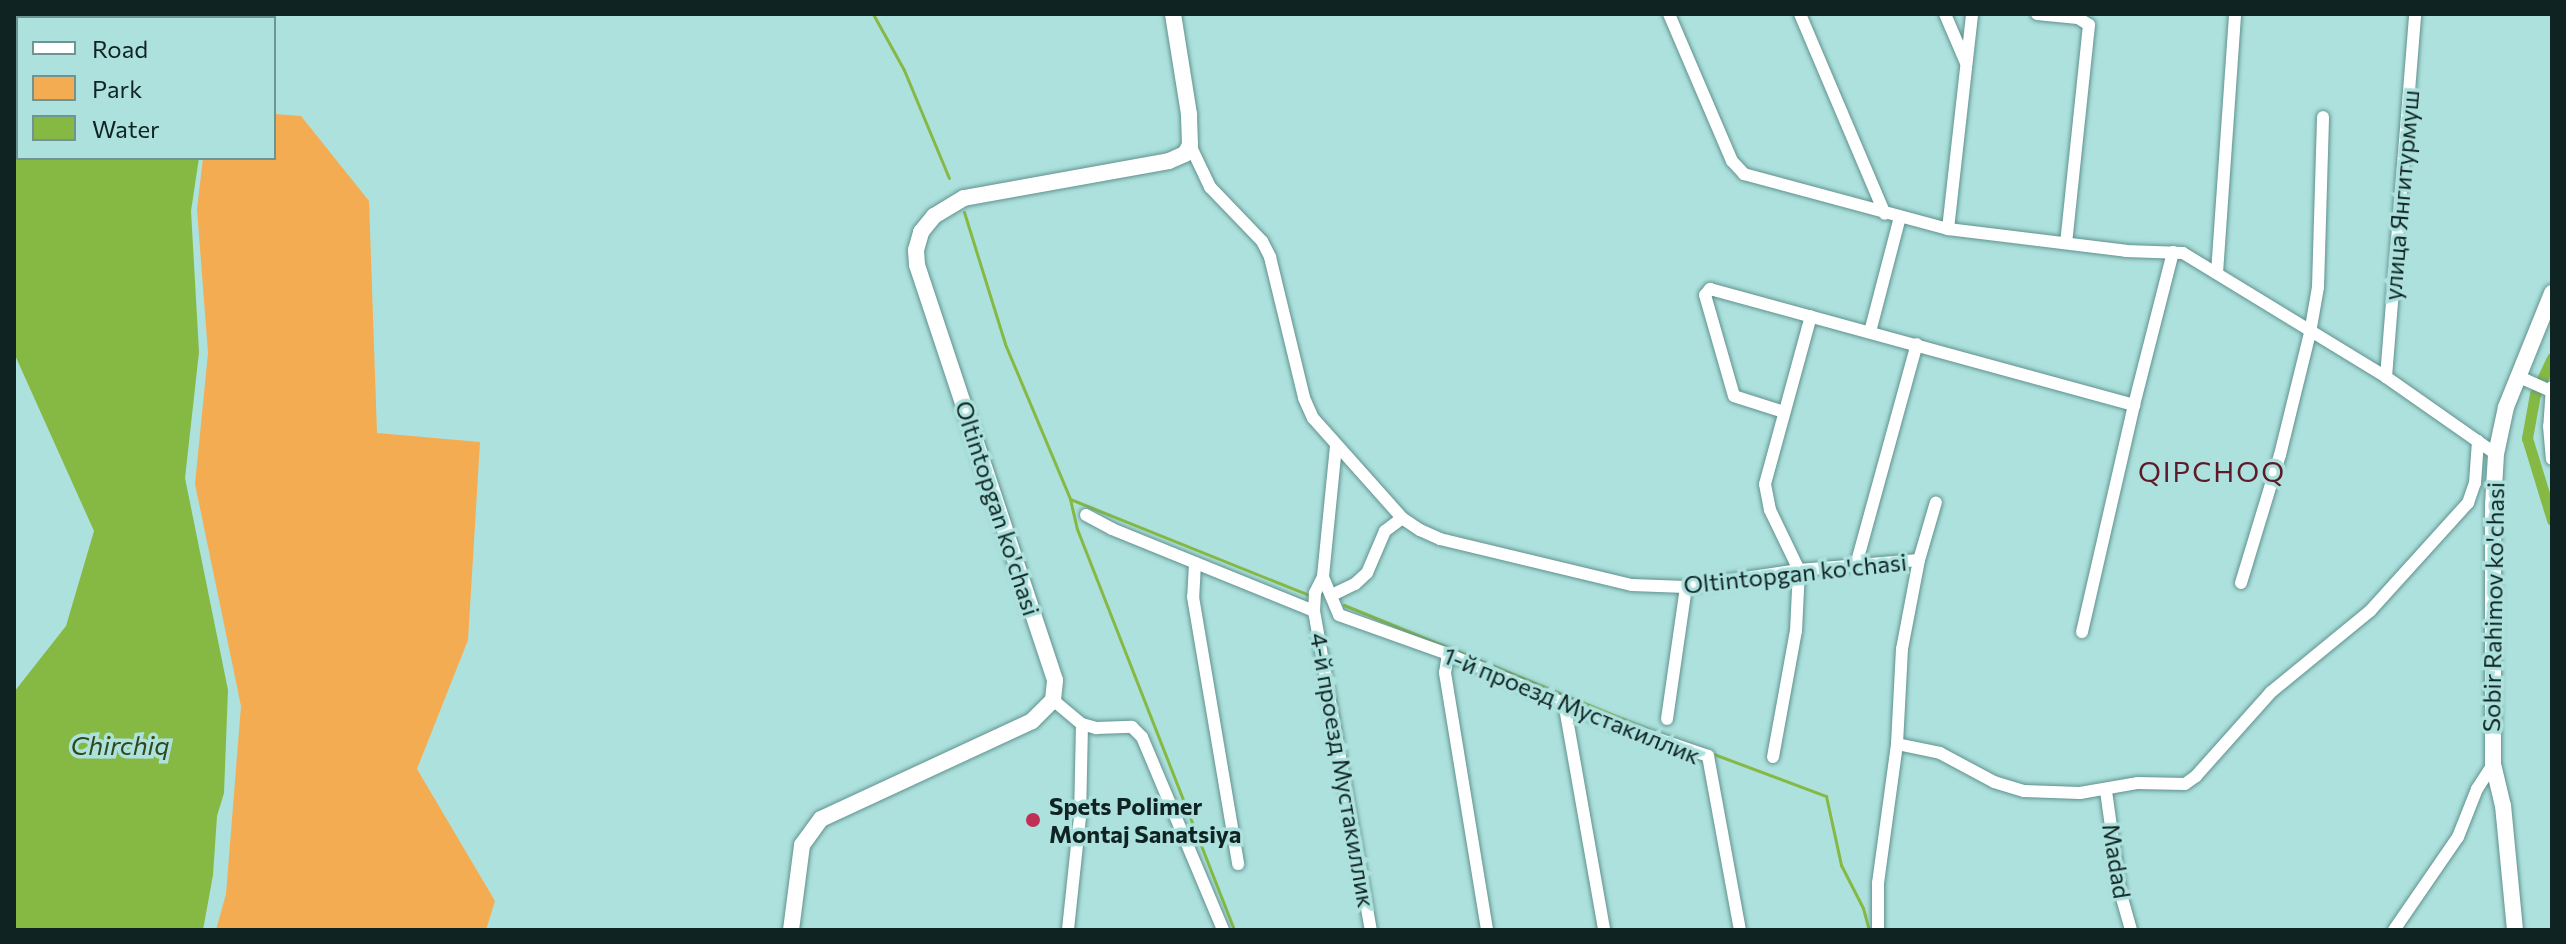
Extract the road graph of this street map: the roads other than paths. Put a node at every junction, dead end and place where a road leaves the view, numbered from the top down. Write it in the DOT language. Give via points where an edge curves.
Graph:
graph roads {
  1 [pos="1173,14"];
  2 [pos="1669,14"];
  3 [pos="1800,14"];
  4 [pos="1945,14"];
  5 [pos="1972,14"];
  6 [pos="2037,14"];
  7 [pos="2235,14"];
  8 [pos="2415,14"];
  9 [pos="1967,66"];
  10 [pos="2323,117"];
  11 [pos="1190,145"];
  12 [pos="1885,214"];
  13 [pos="1900,217"];
  14 [pos="1948,229"];
  15 [pos="2066,243"];
  16 [pos="2173,252"];
  17 [pos="2217,273"];
  18 [pos="2552,293"];
  19 [pos="1811,316"];
  20 [pos="1870,332"];
  21 [pos="2310,333"];
  22 [pos="1917,344"];
  23 [pos="2386,377"];
  24 [pos="2524,379"];
  25 [pos="2548,389"];
  26 [pos="2134,405"];
  27 [pos="1784,412"];
  28 [pos="2550,426"];
  29 [pos="2478,441"];
  30 [pos="1336,446"];
  31 [pos="2496,454"];
  32 [pos="2552,459"];
  33 [pos="1936,502"];
  34 [pos="1086,515"];
  35 [pos="1402,518"];
  36 [pos="1919,560"];
  37 [pos="1195,563"];
  38 [pos="1856,565"];
  39 [pos="1799,570"];
  40 [pos="1323,577"];
  41 [pos="2241,583"];
  42 [pos="1686,587"];
  43 [pos="1332,595"];
  44 [pos="1339,615"];
  45 [pos="1316,616"];
  46 [pos="2082,632"];
  47 [pos="1448,654"];
  48 [pos="1053,700"];
  49 [pos="1564,702"];
  50 [pos="1667,719"];
  51 [pos="1082,724"];
  52 [pos="1897,744"];
  53 [pos="1773,757"];
  54 [pos="2493,764"];
  55 [pos="2106,791"];
  56 [pos="1238,864"];
  57 [pos="791,930"];
  58 [pos="1068,930"];
  59 [pos="1223,930"];
  60 [pos="1371,930"];
  61 [pos="1487,930"];
  62 [pos="1604,930"];
  63 [pos="1740,930"];
  64 [pos="1878,930"];
  65 [pos="2131,930"];
  66 [pos="2394,930"];
  67 [pos="2515,930"];
  1 -- 11 [label="street, Oltintopgan ko'chasi"];
  2 -- 12 [label="street" via="1737,168"];
  3 -- 12 [label="street"];
  4 -- 9 [label="street"];
  5 -- 9 [label="street"];
  6 -- 15 [label="street" via="2078,18 2089,25"];
  7 -- 17 [label="street"];
  8 -- 23 [label="street, улица Янгитурмуш"];
  9 -- 14 [label="street"];
  10 -- 21 [label="street" via="2318,287"];
  11 -- 30 [label="street, Oltintopgan ko'chasi" via="1210,187 1266,249 1304,398"];
  11 -- 48 [label="street, Oltintopgan ko'chasi" via="1185,154 1169,161 964,198 934,216 921,232 916,250 1055,680"];
  12 -- 13 [label="street"];
  13 -- 14 [label="street"];
  13 -- 20 [label="street"];
  14 -- 15 [label="street"];
  15 -- 16 [label="street"];
  16 -- 17 [label="street"];
  16 -- 26 [label="street"];
  17 -- 21 [label="street"];
  18 -- 24 [label="street, Sobir Rahimov ko'chasi"];
  19 -- 20 [label="street"];
  19 -- 27 [label="street"];
  19 -- 27 [label="street" via="1715,289 1705,295 1734,396"];
  20 -- 22 [label="street"];
  21 -- 23 [label="street"];
  21 -- 41 [label="street"];
  22 -- 26 [label="street"];
  22 -- 38 [label="street"];
  23 -- 29 [label="street"];
  24 -- 25 [label="street"];
  24 -- 31 [label="street, Sobir Rahimov ko'chasi"];
  25 -- 28 [label="street"];
  26 -- 46 [label="street"];
  27 -- 39 [label="street" via="1766,495"];
  28 -- 32 [label="street"];
  29 -- 31 [label="street"];
  29 -- 55 [label="street" via="2468,503 2370,611 2253,709 2196,776 2176,786 2138,783"];
  30 -- 35 [label="street, Oltintopgan ko'chasi"];
  30 -- 40 [label="street"];
  31 -- 54 [label="street, Sobir Rahimov ko'chasi"];
  33 -- 36 [label="street"];
  34 -- 37 [label="street"];
  35 -- 42 [label="street, Oltintopgan ko'chasi" via="1440,539 1571,571 1632,585"];
  35 -- 43 [label="street" via="1385,531 1367,573"];
  36 -- 38 [label="street, Oltintopgan ko'chasi"];
  36 -- 52 [label="street" via="1902,649"];
  37 -- 45 [label="street"];
  37 -- 56 [label="street" via="1193,597"];
  38 -- 39 [label="street, Oltintopgan ko'chasi"];
  39 -- 42 [label="street, Oltintopgan ko'chasi"];
  39 -- 53 [label="street" via="1796,631"];
  40 -- 43 [label="street"];
  40 -- 45 [label="street" via="1315,593"];
  42 -- 50 [label="street"];
  43 -- 44 [label="street"];
  44 -- 45 [label="street"];
  44 -- 47 [label="street, 1-й проезд Мустакиллик"];
  45 -- 60 [label="street, 4-й проезд Мустакиллик"];
  47 -- 49 [label="street, 1-й проезд Мустакиллик"];
  47 -- 61 [label="street" via="1445,673"];
  48 -- 51 [label="street"];
  48 -- 57 [label="street" via="1032,721 821,819 802,845"];
  49 -- 62 [label="street"];
  49 -- 63 [label="street, 1-й проезд Мустакиллик" via="1708,756"];
  51 -- 58 [label="street" via="1080,817"];
  51 -- 59 [label="street" via="1132,727 1142,737"];
  52 -- 55 [label="street" via="1961,762 2010,788 2040,793"];
  52 -- 64 [label="street" via="1878,883"];
  54 -- 66 [label="street" via="2458,837"];
  54 -- 67 [label="street, Sobir Rahimov ko'chasi" via="2503,806"];
  55 -- 65 [label="street, Madad"];
}
